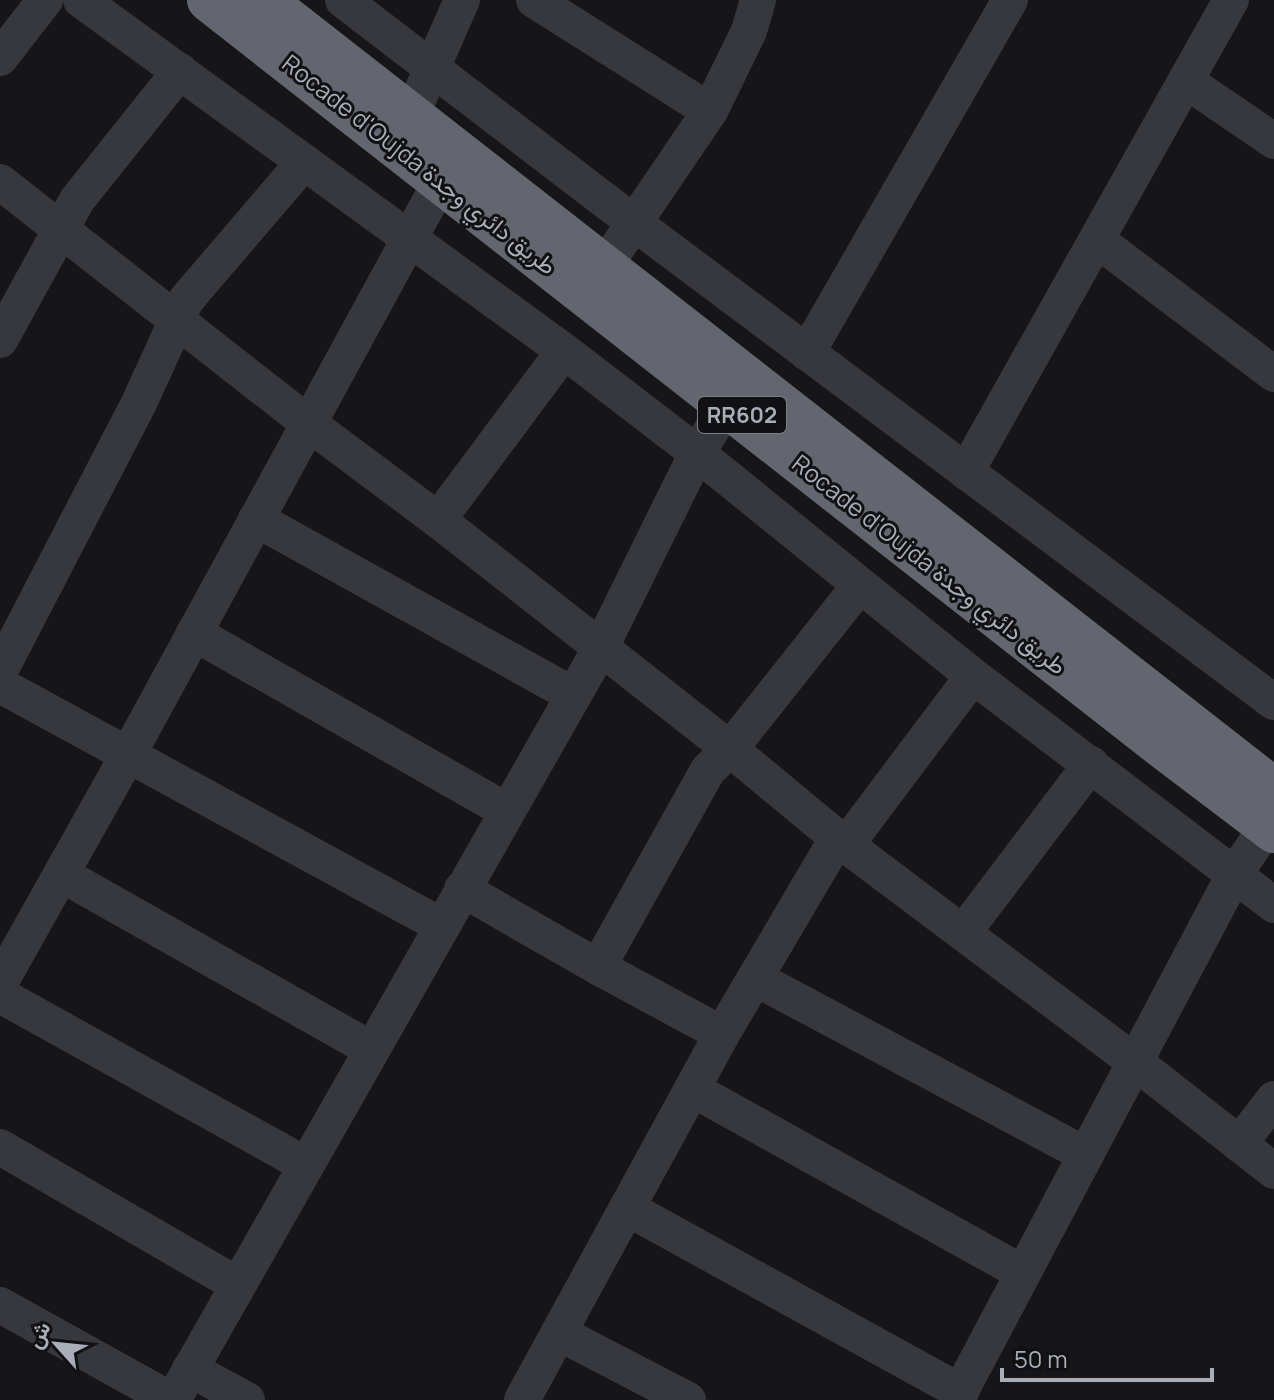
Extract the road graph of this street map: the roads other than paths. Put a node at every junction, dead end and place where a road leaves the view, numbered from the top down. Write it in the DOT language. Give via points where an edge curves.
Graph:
graph roads {
  1 [pos="45,0"];
  2 [pos="81,0"];
  3 [pos="209,0"];
  4 [pos="263,0"];
  5 [pos="343,0"];
  6 [pos="462,0"];
  7 [pos="534,0"];
  8 [pos="758,0"];
  9 [pos="1010,0"];
  10 [pos="1231,0"];
  11 [pos="0,58"];
  12 [pos="433,69"];
  13 [pos="180,71"];
  14 [pos="1186,81"];
  15 [pos="710,111"];
  16 [pos="403,130"];
  17 [pos="1274,141"];
  18 [pos="304,162"];
  19 [pos="449,166"];
  20 [pos="0,182"];
  21 [pos="633,222"];
  22 [pos="61,227"];
  23 [pos="409,240"];
  24 [pos="1097,240"];
  25 [pos="595,280"];
  26 [pos="176,319"];
  27 [pos="0,340"];
  28 [pos="564,351"];
  29 [pos="807,353"];
  30 [pos="1274,374"];
  31 [pos="728,404"];
  32 [pos="775,421"];
  33 [pos="308,423"];
  34 [pos="697,453"];
  35 [pos="966,472"];
  36 [pos="256,519"];
  37 [pos="438,520"];
  38 [pos="860,585"];
  39 [pos="194,633"];
  40 [pos="600,649"];
  41 [pos="0,671"];
  42 [pos="973,676"];
  43 [pos="0,685"];
  44 [pos="573,695"];
  45 [pos="1274,702"];
  46 [pos="730,749"];
  47 [pos="128,755"];
  48 [pos="1091,764"];
  49 [pos="507,811"];
  50 [pos="1272,816"];
  51 [pos="842,841"];
  52 [pos="61,874"];
  53 [pos="1234,875"];
  54 [pos="462,889"];
  55 [pos="1274,905"];
  56 [pos="442,926"];
  57 [pos="963,933"];
  58 [pos="598,967"];
  59 [pos="755,978"];
  60 [pos="0,983"];
  61 [pos="0,995"];
  62 [pos="722,1034"];
  63 [pos="371,1049"];
  64 [pos="1135,1062"];
  65 [pos="692,1089"];
  66 [pos="1274,1099"];
  67 [pos="1239,1144"];
  68 [pos="0,1147"];
  69 [pos="1086,1155"];
  70 [pos="306,1165"];
  71 [pos="1274,1171"];
  72 [pos="627,1208"];
  73 [pos="1023,1273"];
  74 [pos="238,1285"];
  75 [pos="0,1305"];
  76 [pos="559,1333"];
  77 [pos="178,1390"];
  78 [pos="959,1396"];
  79 [pos="247,1400"];
  80 [pos="522,1400"];
  81 [pos="688,1400"];
  1 -- 11 [label="street"];
  2 -- 13 [label="street"];
  3 -- 16 [label="highway, Rocade d'Oujda طريق دائري وجدة / RR602"];
  4 -- 16 [label="highway, Rocade d'Oujda طريق دائري وجدة / RR602"];
  5 -- 12 [label="street"];
  6 -- 12 [label="street"];
  7 -- 15 [label="street"];
  8 -- 15 [label="street" via="749,31"];
  9 -- 29 [label="street"];
  10 -- 14 [label="street"];
  12 -- 16 [label="street"];
  12 -- 21 [label="street"];
  13 -- 18 [label="street"];
  13 -- 22 [label="street"];
  14 -- 17 [label="street"];
  14 -- 24 [label="street"];
  15 -- 21 [label="street"];
  16 -- 19 [label="highway, Rocade d'Oujda طريق دائري وجدة / RR602"];
  18 -- 23 [label="street"];
  18 -- 26 [label="street" via="196,287"];
  19 -- 23 [label="street"];
  19 -- 25 [label="highway, Rocade d'Oujda طريق دائري وجدة / RR602"];
  20 -- 22 [label="street"];
  21 -- 25 [label="street"];
  21 -- 29 [label="street"];
  22 -- 26 [label="street"];
  22 -- 27 [label="street"];
  23 -- 28 [label="street"];
  23 -- 33 [label="street"];
  24 -- 30 [label="street"];
  24 -- 35 [label="street"];
  25 -- 31 [label="highway, Rocade d'Oujda طريق دائري وجدة / RR602"];
  25 -- 32 [label="highway, Rocade d'Oujda طريق دائري وجدة / RR602"];
  26 -- 33 [label="street"];
  26 -- 41 [label="street" via="139,403"];
  28 -- 34 [label="street"];
  28 -- 37 [label="street"];
  29 -- 35 [label="street"];
  31 -- 32 [label="highway, Rocade d'Oujda طريق دائري وجدة / RR602"];
  31 -- 34 [label="street"];
  32 -- 50 [label="highway, Rocade d'Oujda طريق دائري وجدة / RR602"];
  33 -- 36 [label="street"];
  33 -- 37 [label="street"];
  34 -- 38 [label="street"];
  34 -- 40 [label="street"];
  35 -- 45 [label="street"];
  36 -- 39 [label="street"];
  36 -- 44 [label="street"];
  37 -- 40 [label="street"];
  38 -- 42 [label="street"];
  38 -- 46 [label="street"];
  39 -- 47 [label="street"];
  39 -- 49 [label="street"];
  40 -- 44 [label="street"];
  40 -- 46 [label="street"];
  42 -- 48 [label="street"];
  42 -- 51 [label="street"];
  43 -- 47 [label="street"];
  44 -- 49 [label="street"];
  46 -- 51 [label="street"];
  46 -- 58 [label="street" via="708,770"];
  47 -- 52 [label="street"];
  47 -- 56 [label="street"];
  48 -- 53 [label="street"];
  48 -- 57 [label="street"];
  49 -- 54 [label="street"];
  50 -- 53 [label="street"];
  51 -- 57 [label="street"];
  51 -- 59 [label="street"];
  52 -- 60 [label="street"];
  52 -- 63 [label="street"];
  53 -- 55 [label="street"];
  53 -- 64 [label="street"];
  54 -- 56 [label="street"];
  54 -- 58 [label="street"];
  56 -- 63 [label="street"];
  57 -- 64 [label="street"];
  58 -- 62 [label="street"];
  59 -- 62 [label="street"];
  59 -- 69 [label="street"];
  61 -- 70 [label="street"];
  62 -- 65 [label="street"];
  63 -- 70 [label="street"];
  64 -- 67 [label="street"];
  64 -- 69 [label="street"];
  65 -- 72 [label="street"];
  65 -- 73 [label="street"];
  66 -- 67 [label="street"];
  67 -- 71 [label="street"];
  68 -- 74 [label="street"];
  69 -- 73 [label="street"];
  70 -- 74 [label="street"];
  72 -- 76 [label="street"];
  72 -- 78 [label="street"];
  73 -- 78 [label="street"];
  74 -- 77 [label="street"];
  75 -- 77 [label="street"];
  76 -- 80 [label="street"];
  76 -- 81 [label="street"];
  77 -- 79 [label="street"];
}
